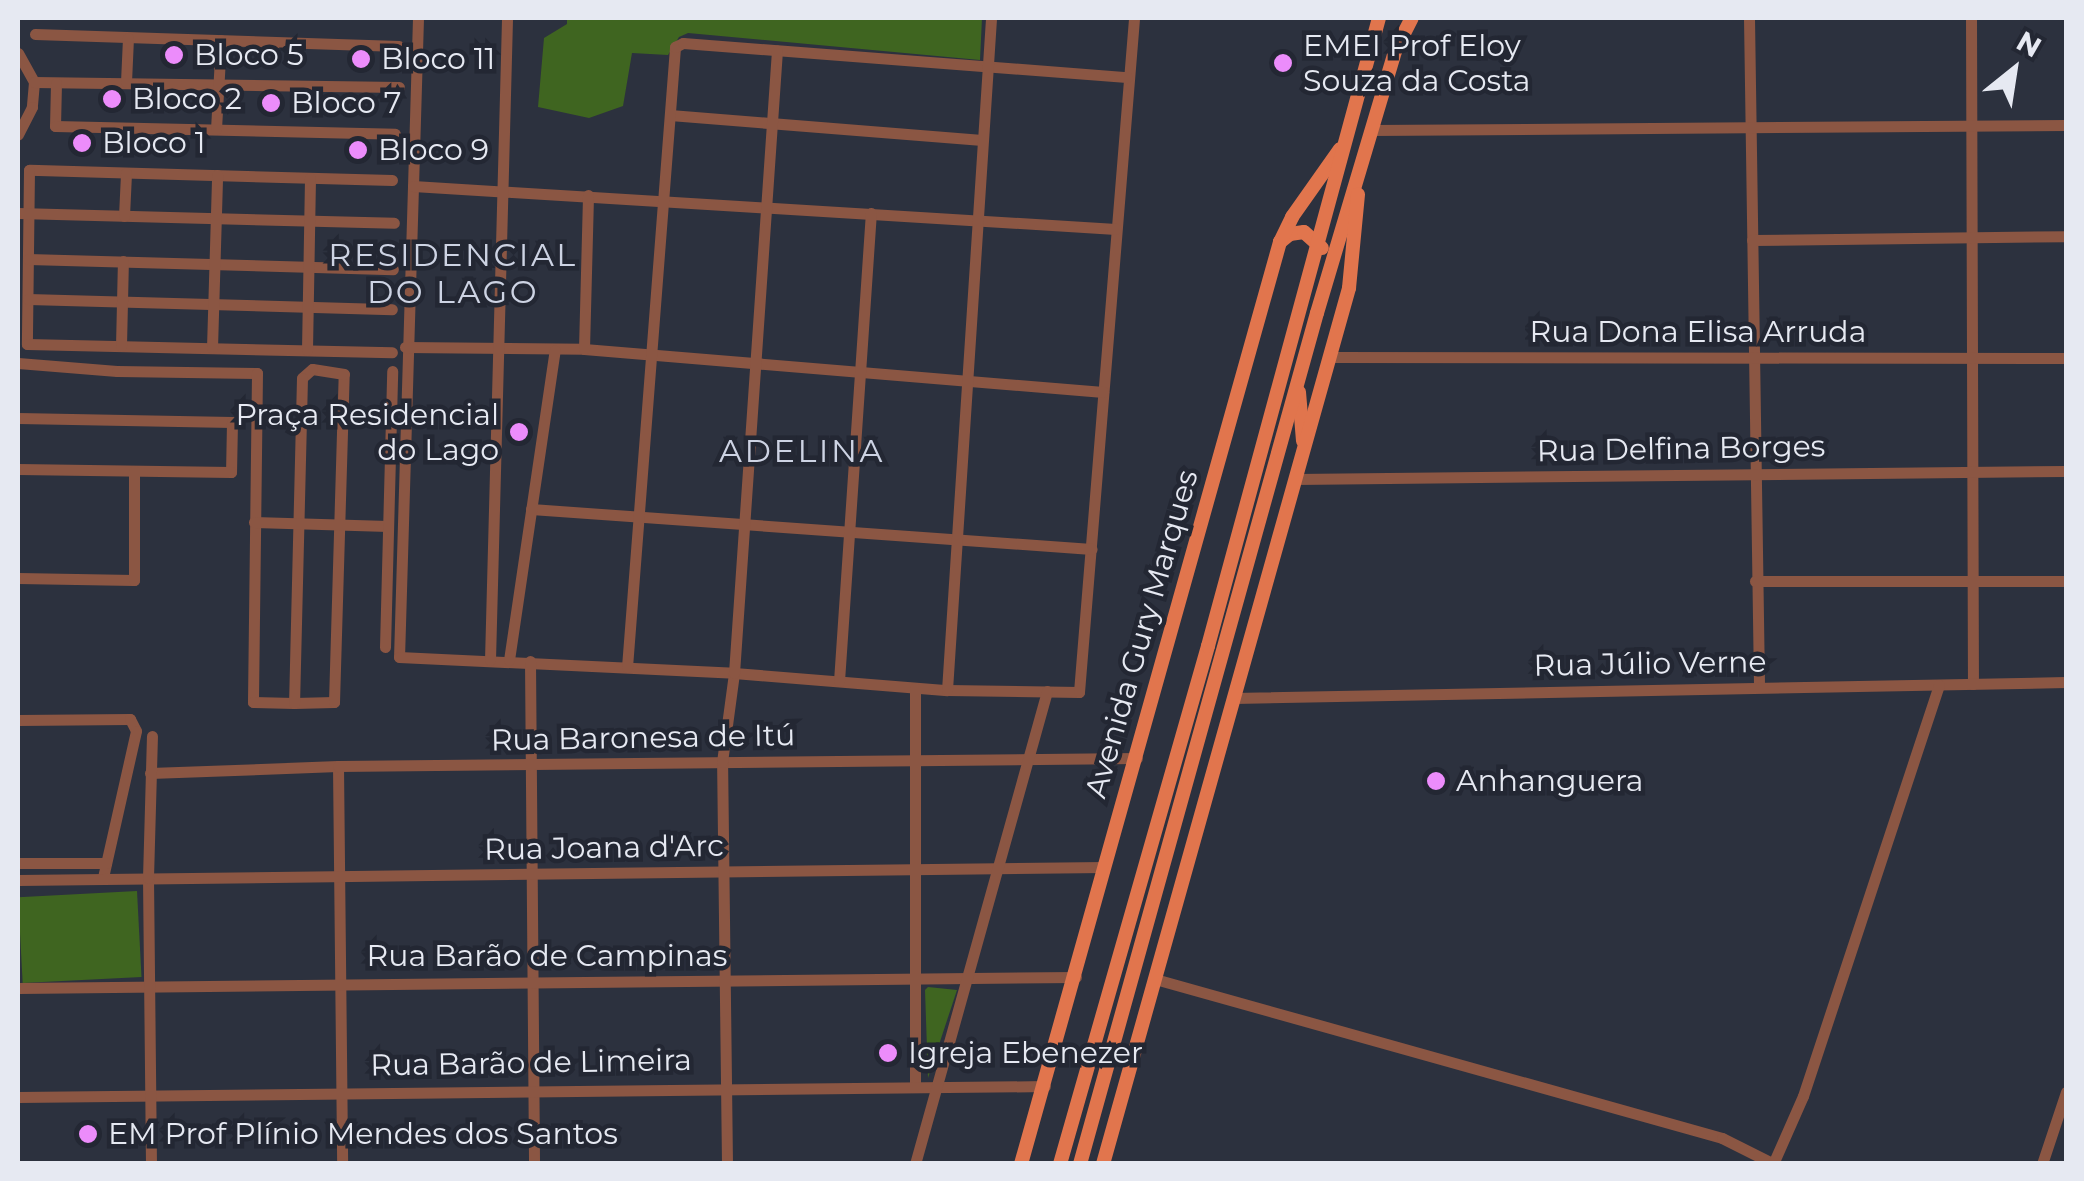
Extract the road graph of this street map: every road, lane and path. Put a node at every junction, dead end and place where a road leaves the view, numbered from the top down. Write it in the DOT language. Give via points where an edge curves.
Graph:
graph roads {
  1 [pos="418,18"];
  2 [pos="506,18"];
  3 [pos="991,18"];
  4 [pos="1134,18"];
  5 [pos="1379,18"];
  6 [pos="1412,18"];
  7 [pos="1749,18"];
  8 [pos="1971,18"];
  9 [pos="35,34"];
  10 [pos="128,38"];
  11 [pos="222,40"];
  12 [pos="400,46"];
  13 [pos="778,50"];
  14 [pos="18,53"];
  15 [pos="987,67"];
  16 [pos="1127,77"];
  17 [pos="34,82"];
  18 [pos="56,82"];
  19 [pos="126,82"];
  20 [pos="219,84"];
  21 [pos="399,87"];
  22 [pos="670,116"];
  23 [pos="772,124"];
  24 [pos="2066,125"];
  25 [pos="1971,126"];
  26 [pos="216,129"];
  27 [pos="1750,129"];
  28 [pos="1372,130"];
  29 [pos="395,134"];
  30 [pos="18,135"];
  31 [pos="1348,136"];
  32 [pos="982,140"];
  33 [pos="1360,168"];
  34 [pos="126,172"];
  35 [pos="217,176"];
  36 [pos="310,178"];
  37 [pos="392,180"];
  38 [pos="413,186"];
  39 [pos="500,190"];
  40 [pos="588,195"];
  41 [pos="664,199"];
  42 [pos="766,206"];
  43 [pos="23,211"];
  44 [pos="871,212"];
  45 [pos="124,216"];
  46 [pos="218,218"];
  47 [pos="310,220"];
  48 [pos="976,220"];
  49 [pos="394,223"];
  50 [pos="1116,229"];
  51 [pos="2066,236"];
  52 [pos="1972,237"];
  53 [pos="1752,240"];
  54 [pos="1319,241"];
  55 [pos="1280,242"];
  56 [pos="28,260"];
  57 [pos="124,261"];
  58 [pos="216,262"];
  59 [pos="308,266"];
  60 [pos="393,269"];
  61 [pos="28,300"];
  62 [pos="122,302"];
  63 [pos="214,304"];
  64 [pos="308,307"];
  65 [pos="392,309"];
  66 [pos="1317,312"];
  67 [pos="121,346"];
  68 [pos="406,347"];
  69 [pos="212,348"];
  70 [pos="584,348"];
  71 [pos="306,350"];
  72 [pos="496,350"];
  73 [pos="555,350"];
  74 [pos="392,352"];
  75 [pos="649,353"];
  76 [pos="1330,357"];
  77 [pos="1753,357"];
  78 [pos="1972,358"];
  79 [pos="2066,358"];
  80 [pos="755,361"];
  81 [pos="23,363"];
  82 [pos="392,371"];
  83 [pos="18,374"];
  84 [pos="860,375"];
  85 [pos="1298,380"];
  86 [pos="966,382"];
  87 [pos="1104,392"];
  88 [pos="18,418"];
  89 [pos="1304,451"];
  90 [pos="18,469"];
  91 [pos="2066,470"];
  92 [pos="134,471"];
  93 [pos="1972,472"];
  94 [pos="1755,474"];
  95 [pos="1296,478"];
  96 [pos="531,509"];
  97 [pos="638,516"];
  98 [pos="254,522"];
  99 [pos="299,522"];
  100 [pos="744,524"];
  101 [pos="342,525"];
  102 [pos="388,526"];
  103 [pos="849,532"];
  104 [pos="955,539"];
  105 [pos="1092,549"];
  106 [pos="18,578"];
  107 [pos="1755,581"];
  108 [pos="1972,581"];
  109 [pos="2066,582"];
  110 [pos="385,647"];
  111 [pos="490,660"];
  112 [pos="509,660"];
  113 [pos="530,661"];
  114 [pos="626,667"];
  115 [pos="734,673"];
  116 [pos="839,681"];
  117 [pos="2066,682"];
  118 [pos="1973,684"];
  119 [pos="1940,686"];
  120 [pos="1759,687"];
  121 [pos="915,688"];
  122 [pos="946,690"];
  123 [pos="1046,691"];
  124 [pos="1234,698"];
  125 [pos="294,703"];
  126 [pos="18,720"];
  127 [pos="152,736"];
  128 [pos="1137,758"];
  129 [pos="1027,759"];
  130 [pos="914,760"];
  131 [pos="722,762"];
  132 [pos="531,764"];
  133 [pos="338,766"];
  134 [pos="150,773"];
  135 [pos="18,864"];
  136 [pos="106,864"];
  137 [pos="1104,867"];
  138 [pos="997,868"];
  139 [pos="914,869"];
  140 [pos="723,871"];
  141 [pos="531,874"];
  142 [pos="338,876"];
  143 [pos="104,878"];
  144 [pos="148,878"];
  145 [pos="18,880"];
  146 [pos="1076,977"];
  147 [pos="914,978"];
  148 [pos="966,978"];
  149 [pos="1156,979"];
  150 [pos="725,980"];
  151 [pos="533,981"];
  152 [pos="341,983"];
  153 [pos="148,986"];
  154 [pos="18,988"];
  155 [pos="725,1086"];
  156 [pos="914,1086"];
  157 [pos="936,1086"];
  158 [pos="1046,1086"];
  159 [pos="534,1088"];
  160 [pos="342,1090"];
  161 [pos="2066,1092"];
  162 [pos="151,1093"];
  163 [pos="18,1097"];
  164 [pos="1773,1163"];
  165 [pos="151,1164"];
  166 [pos="342,1164"];
  167 [pos="534,1164"];
  168 [pos="727,1164"];
  169 [pos="915,1164"];
  170 [pos="1021,1164"];
  171 [pos="1060,1164"];
  172 [pos="1080,1164"];
  173 [pos="1103,1164"];
  174 [pos="2042,1164"];
  1 -- 38 [label="street"];
  2 -- 39 [label="street"];
  3 -- 15 [label="street"];
  4 -- 16 [label="street"];
  5 -- 31 [label="main road, Avenida Gury Marques"];
  6 -- 28 [label="main road"];
  7 -- 27 [label="street"];
  8 -- 25 [label="street"];
  9 -- 10 [label="street"];
  10 -- 11 [label="street"];
  10 -- 19 [label="street"];
  11 -- 12 [label="street"];
  11 -- 20 [label="street"];
  13 -- 15 [label="street"];
  13 -- 22 [label="street" via="675,47"];
  13 -- 23 [label="street"];
  14 -- 17 [label="street"];
  15 -- 16 [label="street"];
  15 -- 32 [label="street"];
  16 -- 50 [label="street"];
  17 -- 18 [label="street"];
  17 -- 30 [label="street" via="32,106"];
  18 -- 19 [label="street"];
  18 -- 26 [label="street" via="56,126"];
  19 -- 20 [label="street"];
  20 -- 21 [label="street"];
  20 -- 26 [label="street"];
  22 -- 23 [label="street"];
  22 -- 41 [label="street"];
  23 -- 32 [label="street"];
  23 -- 42 [label="street"];
  24 -- 25 [label="street"];
  25 -- 27 [label="street"];
  25 -- 52 [label="street"];
  26 -- 29 [label="street"];
  27 -- 28 [label="street"];
  27 -- 53 [label="street"];
  28 -- 33 [label="main road"];
  31 -- 54 [label="main road, Avenida Gury Marques"];
  31 -- 55 [label="main road, Avenida Gury Marques"];
  32 -- 48 [label="street"];
  33 -- 66 [label="main road"];
  33 -- 76 [label="main road" via="1353,270"];
  34 -- 35 [label="street"];
  34 -- 43 [label="street" via="30,170"];
  34 -- 45 [label="street"];
  35 -- 36 [label="street"];
  35 -- 46 [label="street"];
  36 -- 37 [label="street"];
  36 -- 47 [label="street"];
  38 -- 39 [label="street"];
  38 -- 68 [label="street"];
  39 -- 40 [label="street"];
  39 -- 72 [label="street"];
  40 -- 41 [label="street"];
  40 -- 70 [label="street"];
  41 -- 42 [label="street"];
  41 -- 75 [label="street"];
  42 -- 44 [label="street"];
  42 -- 80 [label="street"];
  43 -- 45 [label="street"];
  43 -- 56 [label="street"];
  44 -- 48 [label="street"];
  44 -- 84 [label="street"];
  45 -- 46 [label="street"];
  46 -- 47 [label="street"];
  46 -- 58 [label="street"];
  47 -- 49 [label="street"];
  47 -- 59 [label="street"];
  48 -- 50 [label="street"];
  48 -- 86 [label="street"];
  50 -- 87 [label="street"];
  51 -- 52 [label="street"];
  52 -- 53 [label="street"];
  52 -- 78 [label="street"];
  53 -- 77 [label="street"];
  54 -- 55 [label="main road" via="1297,232"];
  54 -- 66 [label="main road" via="1325,259"];
  54 -- 171 [label="main road, Avenida Gury Marques"];
  55 -- 128 [label="main road, Avenida Gury Marques"];
  56 -- 57 [label="street"];
  56 -- 61 [label="street"];
  57 -- 58 [label="street"];
  57 -- 62 [label="street"];
  58 -- 59 [label="street"];
  58 -- 63 [label="street"];
  59 -- 60 [label="street"];
  59 -- 64 [label="street"];
  61 -- 62 [label="street"];
  61 -- 67 [label="street" via="27,344"];
  62 -- 63 [label="street"];
  62 -- 67 [label="street"];
  63 -- 64 [label="street"];
  63 -- 69 [label="street"];
  64 -- 65 [label="street"];
  64 -- 71 [label="street"];
  66 -- 85 [label="main road"];
  67 -- 69 [label="street"];
  68 -- 72 [label="street"];
  68 -- 111 [label="street" via="399,657"];
  69 -- 71 [label="street"];
  70 -- 73 [label="street"];
  70 -- 75 [label="street"];
  71 -- 74 [label="street"];
  72 -- 73 [label="street"];
  72 -- 111 [label="street"];
  73 -- 96 [label="street"];
  75 -- 80 [label="street"];
  75 -- 97 [label="street"];
  76 -- 77 [label="street, Rua Dona Elisa Arruda"];
  76 -- 89 [label="main road"];
  77 -- 78 [label="street, Rua Dona Elisa Arruda"];
  77 -- 94 [label="street"];
  78 -- 79 [label="street, Rua Dona Elisa Arruda"];
  78 -- 93 [label="street"];
  80 -- 84 [label="street"];
  80 -- 100 [label="street"];
  81 -- 83 [label="street"];
  81 -- 98 [label="street" via="257,373"];
  82 -- 102 [label="street"];
  84 -- 86 [label="street"];
  84 -- 103 [label="street"];
  85 -- 89 [label="main road"];
  85 -- 172 [label="main road"];
  86 -- 87 [label="street"];
  86 -- 104 [label="street"];
  87 -- 105 [label="street"];
  88 -- 92 [label="street" via="232,422 231,472"];
  89 -- 95 [label="main road"];
  90 -- 92 [label="street"];
  91 -- 93 [label="street, Rua Delfina Borges"];
  92 -- 106 [label="street" via="134,580"];
  93 -- 94 [label="street, Rua Delfina Borges"];
  93 -- 108 [label="street"];
  94 -- 95 [label="street, Rua Delfina Borges"];
  94 -- 107 [label="street"];
  95 -- 124 [label="main road"];
  96 -- 97 [label="street"];
  96 -- 112 [label="street"];
  97 -- 100 [label="street"];
  97 -- 114 [label="street"];
  98 -- 99 [label="street"];
  98 -- 125 [label="street" via="253,702"];
  99 -- 101 [label="street"];
  99 -- 101 [label="street" via="302,378 312,369 340,370 346,380"];
  99 -- 125 [label="street"];
  100 -- 103 [label="street"];
  100 -- 115 [label="street"];
  101 -- 102 [label="street"];
  101 -- 125 [label="street" via="334,702"];
  102 -- 110 [label="street"];
  103 -- 104 [label="street"];
  103 -- 116 [label="street"];
  104 -- 105 [label="street"];
  104 -- 122 [label="street"];
  105 -- 123 [label="street" via="1078,692"];
  107 -- 108 [label="street"];
  107 -- 120 [label="street"];
  108 -- 109 [label="street"];
  108 -- 118 [label="street"];
  111 -- 112 [label="street"];
  112 -- 113 [label="street"];
  113 -- 114 [label="street"];
  113 -- 132 [label="street"];
  114 -- 115 [label="street"];
  115 -- 116 [label="street"];
  115 -- 131 [label="street"];
  116 -- 121 [label="street"];
  117 -- 118 [label="street, Rua Júlio Verne"];
  118 -- 119 [label="street, Rua Júlio Verne"];
  119 -- 120 [label="street, Rua Júlio Verne"];
  119 -- 164 [label="street" via="1803,1096"];
  120 -- 124 [label="street, Rua Júlio Verne"];
  121 -- 122 [label="street"];
  121 -- 130 [label="street"];
  122 -- 123 [label="street"];
  123 -- 129 [label="street"];
  124 -- 149 [label="main road"];
  126 -- 136 [label="street" via="130,719 136,731"];
  127 -- 134 [label="street"];
  128 -- 129 [label="street, Rua Baronesa de Itú"];
  128 -- 137 [label="main road, Avenida Gury Marques"];
  129 -- 130 [label="street, Rua Baronesa de Itú"];
  129 -- 138 [label="street"];
  130 -- 131 [label="street, Rua Baronesa de Itú"];
  130 -- 139 [label="street"];
  131 -- 132 [label="street, Rua Baronesa de Itú"];
  131 -- 140 [label="street"];
  132 -- 133 [label="street, Rua Baronesa de Itú"];
  132 -- 141 [label="street"];
  133 -- 134 [label="street, Rua Baronesa de Itú"];
  133 -- 142 [label="street"];
  134 -- 144 [label="street"];
  135 -- 136 [label="street"];
  136 -- 143 [label="street"];
  137 -- 138 [label="street, Rua Joana d'Arc"];
  137 -- 146 [label="main road, Avenida Gury Marques"];
  138 -- 139 [label="street, Rua Joana d'Arc"];
  138 -- 148 [label="street"];
  139 -- 140 [label="street, Rua Joana d'Arc"];
  139 -- 147 [label="street"];
  140 -- 141 [label="street, Rua Joana d'Arc"];
  140 -- 150 [label="street"];
  141 -- 142 [label="street, Rua Joana d'Arc"];
  141 -- 151 [label="street"];
  142 -- 144 [label="street, Rua Joana d'Arc"];
  142 -- 152 [label="street"];
  143 -- 144 [label="street, Rua Joana d'Arc"];
  143 -- 145 [label="street, Rua Joana d'Arc"];
  144 -- 153 [label="street"];
  146 -- 148 [label="street, Rua Barão de Campinas"];
  146 -- 158 [label="main road, Avenida Gury Marques"];
  147 -- 148 [label="street, Rua Barão de Campinas"];
  147 -- 150 [label="street, Rua Barão de Campinas"];
  147 -- 156 [label="street"];
  148 -- 157 [label="street"];
  149 -- 164 [label="street" via="1722,1138"];
  149 -- 173 [label="main road"];
  150 -- 151 [label="street, Rua Barão de Campinas"];
  150 -- 155 [label="street"];
  151 -- 152 [label="street, Rua Barão de Campinas"];
  151 -- 159 [label="street"];
  152 -- 153 [label="street, Rua Barão de Campinas"];
  152 -- 160 [label="street"];
  153 -- 154 [label="street, Rua Barão de Campinas"];
  153 -- 162 [label="street"];
  155 -- 156 [label="street, Rua Barão de Limeira"];
  155 -- 159 [label="street, Rua Barão de Limeira"];
  155 -- 168 [label="street"];
  156 -- 157 [label="street, Rua Barão de Limeira"];
  157 -- 158 [label="street, Rua Barão de Limeira"];
  157 -- 169 [label="street"];
  158 -- 170 [label="main road, Avenida Gury Marques"];
  159 -- 160 [label="street, Rua Barão de Limeira"];
  159 -- 167 [label="street"];
  160 -- 162 [label="street, Rua Barão de Limeira"];
  160 -- 166 [label="street"];
  161 -- 174 [label="street"];
  162 -- 163 [label="street, Rua Barão de Limeira"];
  162 -- 165 [label="street"];
}
